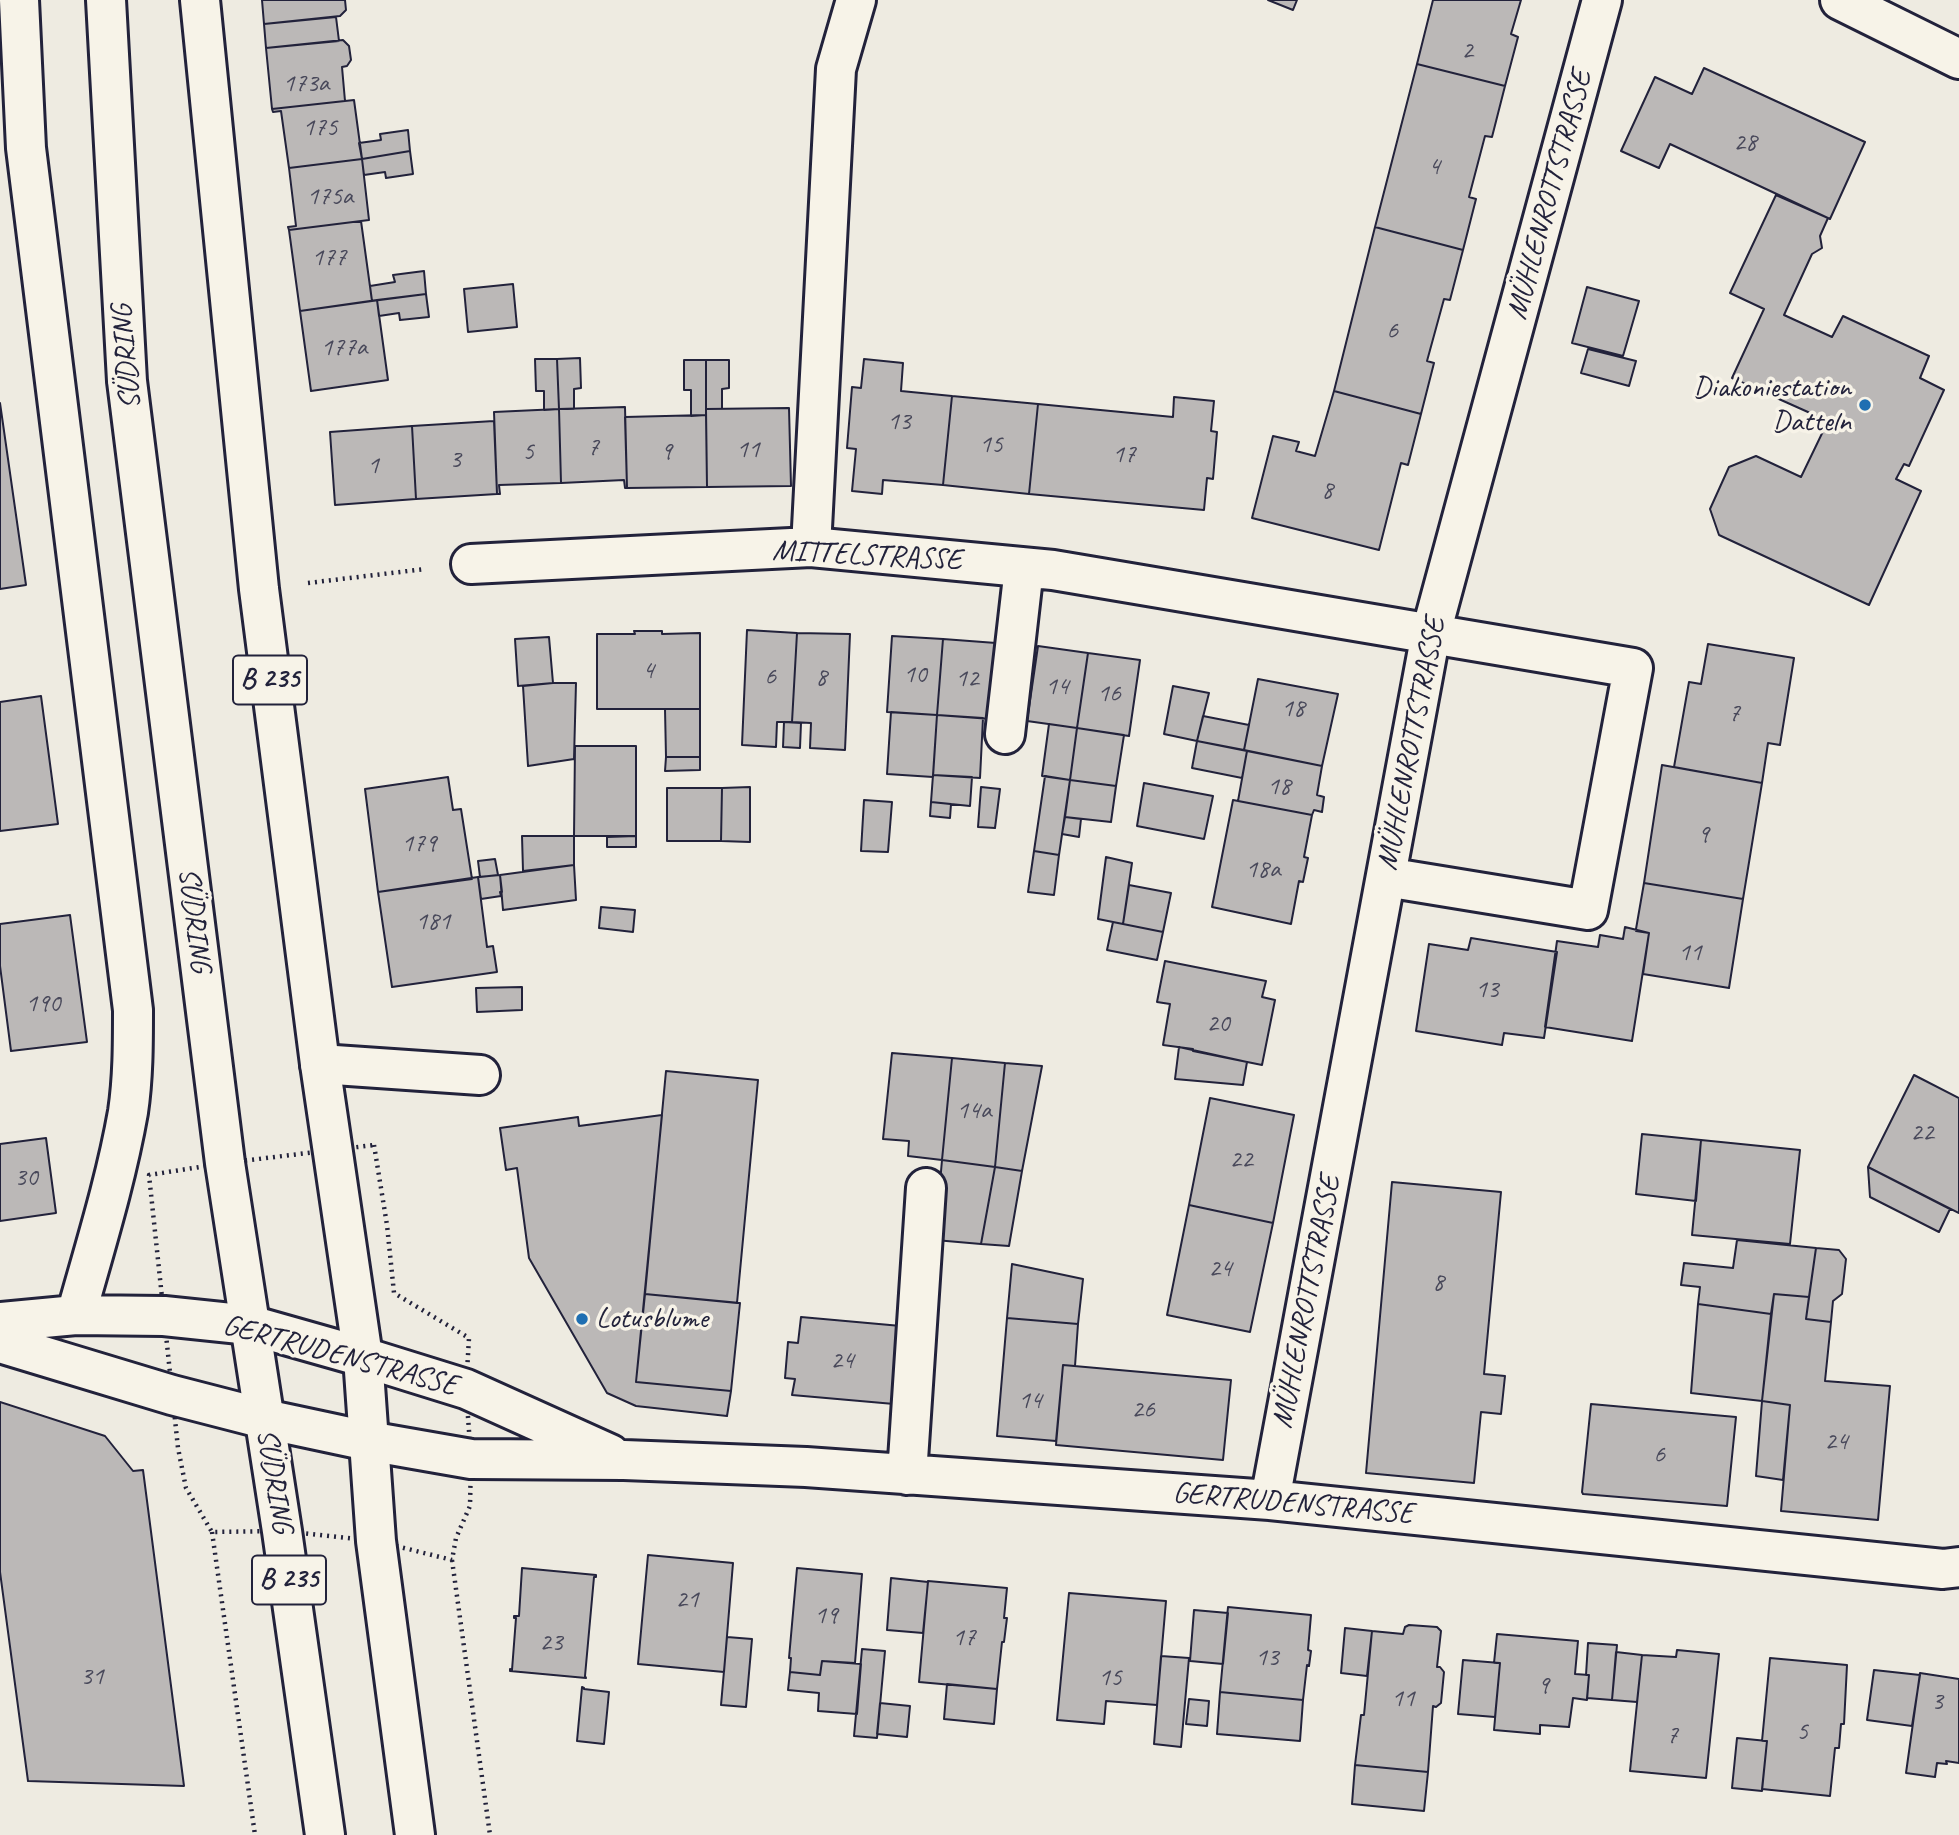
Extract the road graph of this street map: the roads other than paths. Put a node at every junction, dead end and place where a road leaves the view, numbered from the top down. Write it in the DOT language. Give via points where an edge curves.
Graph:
graph roads {
  1 [pos="19,0"];
  2 [pos="106,0"];
  3 [pos="200,0"];
  4 [pos="856,0"];
  5 [pos="1602,0"];
  6 [pos="1840,0"];
  7 [pos="1959,58"];
  8 [pos="811,547"];
  9 [pos="471,564"];
  10 [pos="1024,568"];
  11 [pos="1431,633"];
  12 [pos="1005,734"];
  13 [pos="1386,877"];
  14 [pos="320,1064"];
  15 [pos="480,1075"];
  16 [pos="926,1188"];
  17 [pos="76,1315"];
  18 [pos="0,1322"];
  19 [pos="250,1325"];
  20 [pos="0,1343"];
  21 [pos="362,1357"];
  22 [pos="265,1419"];
  23 [pos="368,1441"];
  24 [pos="624,1460"];
  25 [pos="907,1475"];
  26 [pos="1270,1500"];
  27 [pos="1959,1567"];
  28 [pos="325,1835"];
  29 [pos="415,1835"];
  1 -- 17 [label="street" via="26,148 133,1010 128,1109"];
  2 -- 19 [label="street, SÜDRING / B 235" via="127,381 225,1163"];
  3 -- 14 [label="street, B 235" via="259,589"];
  4 -- 8 [label="street" via="836,69"];
  5 -- 11 [label="street, MÜHLENROTTSTRASSE"];
  6 -- 7 [label="street"];
  8 -- 9 [label="street, MITTELSTRASSE"];
  8 -- 10 [label="street, MITTELSTRASSE"];
  10 -- 11 [label="street, MITTELSTRASSE"];
  10 -- 12 [label="street"];
  11 -- 13 [label="street, MÜHLENROTTSTRASSE"];
  11 -- 13 [label="street, MITTELSTRASSE" via="1633,668 1631,681 1588,910"];
  13 -- 26 [label="street, MÜHLENROTTSTRASSE"];
  14 -- 15 [label="street"];
  14 -- 21 [label="street, B 235"];
  16 -- 25 [label="street"];
  17 -- 18 [label="street, GERTRUDENSTRASSE"];
  17 -- 19 [label="street, GERTRUDENSTRASSE" via="164,1316"];
  19 -- 21 [label="street, GERTRUDENSTRASSE"];
  19 -- 22 [label="street, SÜDRING / B 235"];
  20 -- 22 [label="street, GERTRUDENSTRASSE"];
  21 -- 23 [label="street, B 235"];
  21 -- 24 [label="street, GERTRUDENSTRASSE" via="466,1389"];
  22 -- 23 [label="street, GERTRUDENSTRASSE"];
  22 -- 28 [label="street, SÜDRING / B 235"];
  23 -- 24 [label="street, GERTRUDENSTRASSE" via="471,1458"];
  23 -- 29 [label="street, B 235" via="376,1541"];
  24 -- 25 [label="street, GERTRUDENSTRASSE"];
  25 -- 26 [label="street, GERTRUDENSTRASSE"];
  26 -- 27 [label="street, GERTRUDENSTRASSE" via="1943,1569"];
}
